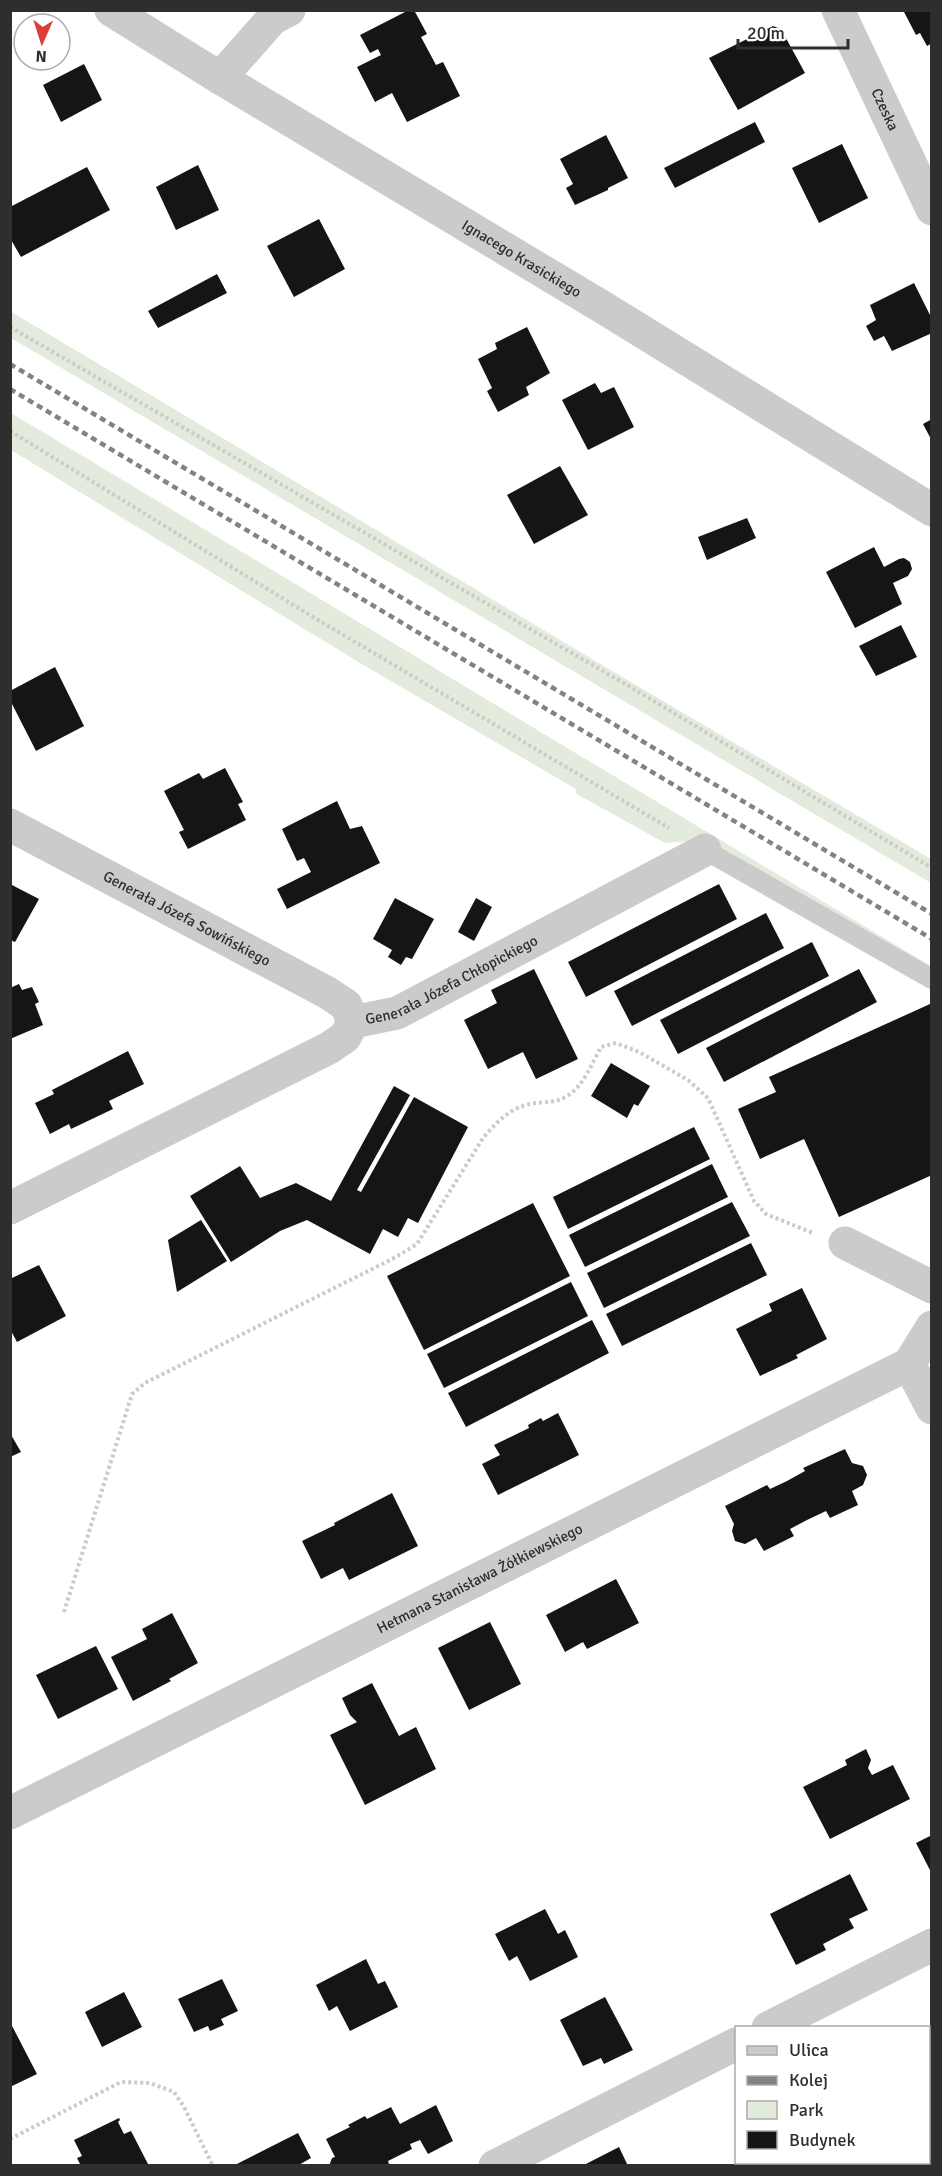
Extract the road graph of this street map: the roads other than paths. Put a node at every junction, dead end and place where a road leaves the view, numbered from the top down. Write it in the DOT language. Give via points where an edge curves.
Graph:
graph roads {
  1 [pos="111,10"];
  2 [pos="289,10"];
  3 [pos="838,10"];
  4 [pos="220,78"];
  5 [pos="932,209"];
  6 [pos="932,510"];
  7 [pos="10,825"];
  8 [pos="705,850"];
  9 [pos="932,980"];
  10 [pos="353,1022"];
  11 [pos="10,1208"];
  12 [pos="845,1243"];
  13 [pos="932,1287"];
  14 [pos="932,1327"];
  15 [pos="909,1364"];
  16 [pos="932,1408"];
  17 [pos="10,1813"];
  18 [pos="932,1945"];
  19 [pos="772,2026"];
  20 [pos="735,2045"];
  21 [pos="495,2166"];
  1 -- 4 [label="street, Ignacego Krasickiego"];
  2 -- 4 [label="street" via="272,19"];
  3 -- 5 [label="street, Czeska"];
  4 -- 6 [label="street, Ignacego Krasickiego"];
  7 -- 10 [label="street, Generała Józefa Sowińskiego" via="326,992 346,1005"];
  8 -- 9 [label="lane"];
  8 -- 10 [label="street, Generała Józefa Chłopickiego" via="397,1013"];
  10 -- 11 [label="street, Generała Józefa Chłopickiego" via="345,1037 329,1048"];
  12 -- 13 [label="street"];
  14 -- 15 [label="street"];
  15 -- 16 [label="street"];
  15 -- 17 [label="street, Hetmana Stanisława Żółkiewskiego"];
  18 -- 19 [label="street"];
  20 -- 21 [label="street"];
}
